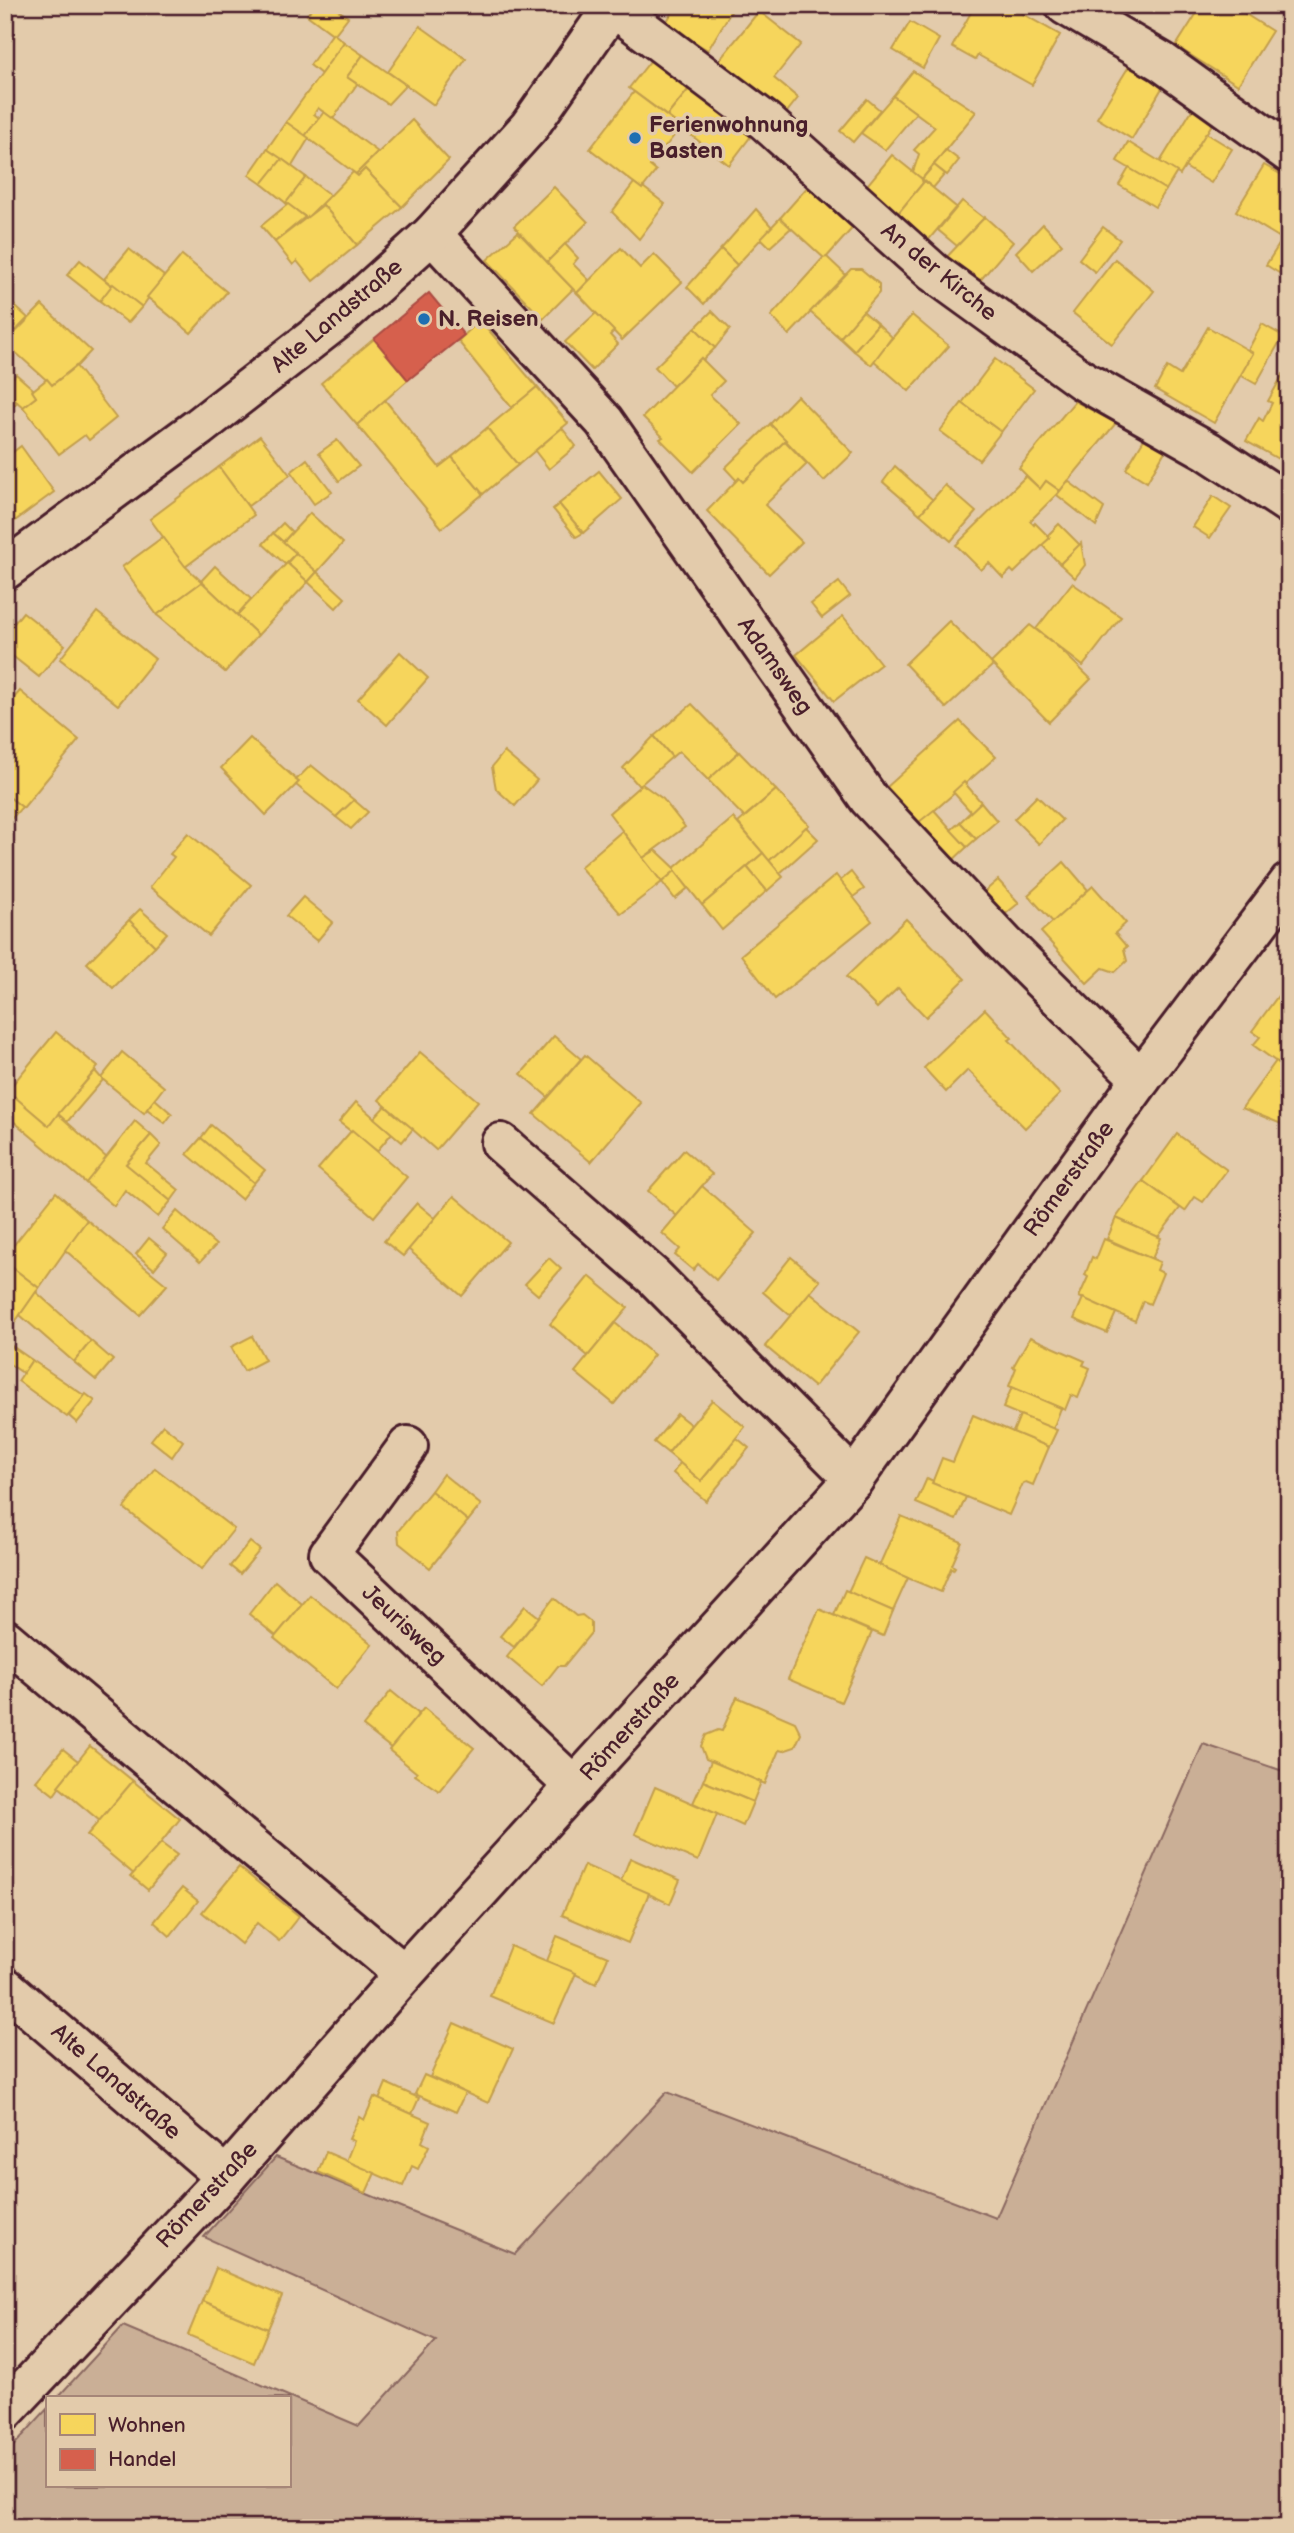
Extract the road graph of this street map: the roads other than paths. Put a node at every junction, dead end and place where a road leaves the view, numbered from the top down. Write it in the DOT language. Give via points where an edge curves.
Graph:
graph roads {
  1 [pos="1065,5"];
  2 [pos="614,6"];
  3 [pos="1289,153"];
  4 [pos="432,234"];
  5 [pos="1289,504"];
  6 [pos="5,570"];
  7 [pos="1289,883"];
  8 [pos="1141,1079"];
  9 [pos="500,1143"];
  10 [pos="408,1447"];
  11 [pos="854,1479"];
  12 [pos="5,1639"];
  13 [pos="575,1787"];
  14 [pos="404,1974"];
  15 [pos="5,1987"];
  16 [pos="226,2177"];
  17 [pos="5,2411"];
  1 -- 3 [label="street" via="1162,62"];
  2 -- 4 [label="street, Alte Landstraße" via="529,127"];
  2 -- 5 [label="street, An der Kirche" via="765,121 933,272 1082,380 1209,451"];
  4 -- 6 [label="street, Alte Landstraße" via="338,319"];
  4 -- 8 [label="street, Adamsweg" via="604,421 869,799 1004,943"];
  7 -- 8 [label="street, Römerstraße"];
  8 -- 11 [label="street, Römerstraße"];
  9 -- 11 [label="street" via="654,1277"];
  10 -- 13 [label="street, Jeurisweg" via="329,1554"];
  11 -- 13 [label="street, Römerstraße"];
  12 -- 14 [label="street"];
  13 -- 14 [label="street, Römerstraße"];
  14 -- 16 [label="street, Römerstraße"];
  15 -- 16 [label="street, Alte Landstraße"];
  16 -- 17 [label="street, Römerstraße"];
}
